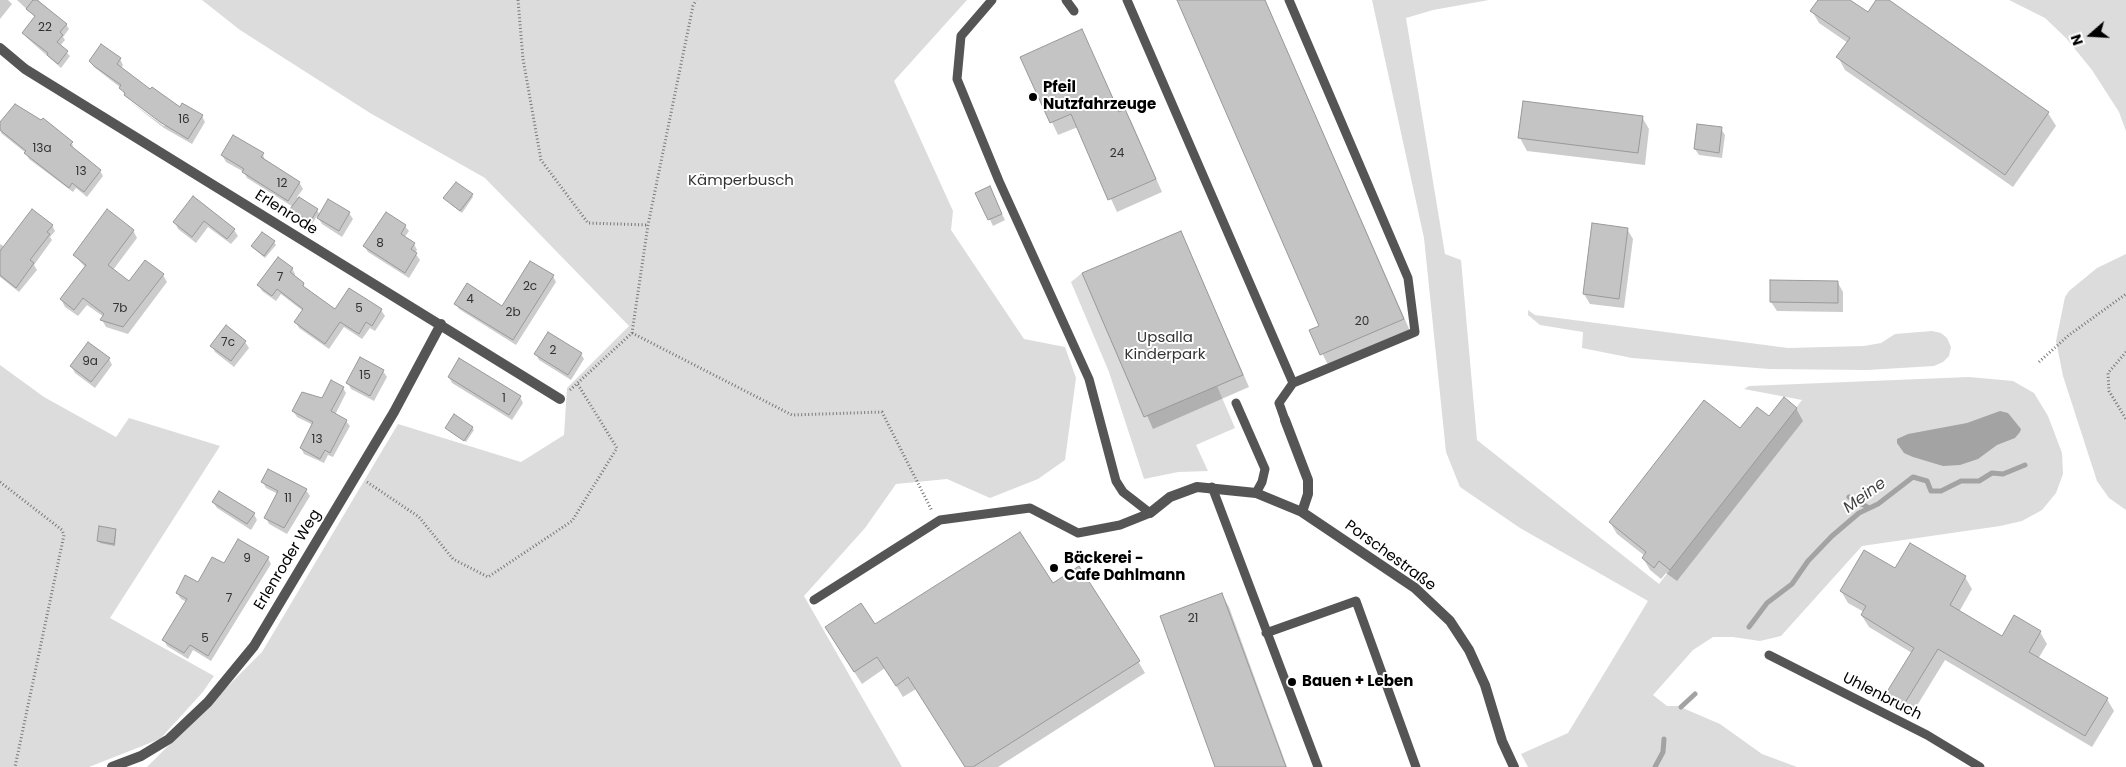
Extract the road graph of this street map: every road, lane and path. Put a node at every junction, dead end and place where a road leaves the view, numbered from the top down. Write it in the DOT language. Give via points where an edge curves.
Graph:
graph roads {
  1 [pos="518,0"];
  2 [pos="696,0"];
  3 [pos="992,0"];
  4 [pos="1066,0"];
  5 [pos="1127,0"];
  6 [pos="1289,0"];
  7 [pos="1074,11"];
  8 [pos="0,48"];
  9 [pos="648,225"];
  10 [pos="2126,294"];
  11 [pos="441,324"];
  12 [pos="632,333"];
  13 [pos="2126,352"];
  14 [pos="2039,362"];
  15 [pos="577,383"];
  16 [pos="1293,383"];
  17 [pos="560,399"];
  18 [pos="1236,403"];
  19 [pos="2126,418"];
  20 [pos="1285,420"];
  21 [pos="356,475"];
  22 [pos="0,482"];
  23 [pos="1212,487"];
  24 [pos="1256,493"];
  25 [pos="1302,512"];
  26 [pos="1150,513"];
  27 [pos="938,522"];
  28 [pos="814,600"];
  29 [pos="1266,634"];
  30 [pos="1769,655"];
  31 [pos="15,767"];
  32 [pos="112,767"];
  33 [pos="1318,767"];
  34 [pos="1416,767"];
  35 [pos="1514,767"];
  36 [pos="1980,767"];
  1 -- 9 [label="path" via="523,59 541,160 588,223"];
  2 -- 9 [label="path"];
  3 -- 26 [label="lane" via="961,36 957,79 1089,378 1116,481 1123,492"];
  4 -- 7 [label="lane"];
  5 -- 16 [label="lane"];
  6 -- 16 [label="lane" via="1408,278 1415,332"];
  8 -- 11 [label="street, Erlenrode" via="25,69"];
  9 -- 12 [label="path"];
  10 -- 14 [label="path" via="2069,335"];
  11 -- 17 [label="street, Erlenrode"];
  11 -- 21 [label="street, Erlenroder Weg"];
  12 -- 15 [label="path"];
  12 -- 27 [label="path" via="792,416 882,412"];
  13 -- 19 [label="path" via="2108,373 2109,391"];
  15 -- 17 [label="path"];
  15 -- 21 [label="path" via="617,448 572,521 488,577 453,559 420,517"];
  16 -- 20 [label="lane" via="1279,403"];
  18 -- 24 [label="lane" via="1265,469"];
  20 -- 25 [label="street" via="1308,480 1308,494"];
  21 -- 32 [label="street, Erlenroder Weg" via="254,646 208,702 169,740"];
  22 -- 31 [label="path" via="62,530 64,535"];
  23 -- 24 [label="street, Porschestraße"];
  23 -- 26 [label="street, Porschestraße" via="1197,487 1170,497"];
  23 -- 29 [label="lane"];
  24 -- 25 [label="street, Porschestraße"];
  25 -- 35 [label="street, Porschestraße" via="1415,588 1450,621 1477,668"];
  26 -- 27 [label="lane" via="1120,525 1078,533 1030,508"];
  27 -- 28 [label="lane"];
  29 -- 33 [label="lane"];
  29 -- 34 [label="lane" via="1356,601"];
  30 -- 36 [label="lane, Uhlenbruch" via="1927,735"];
}
